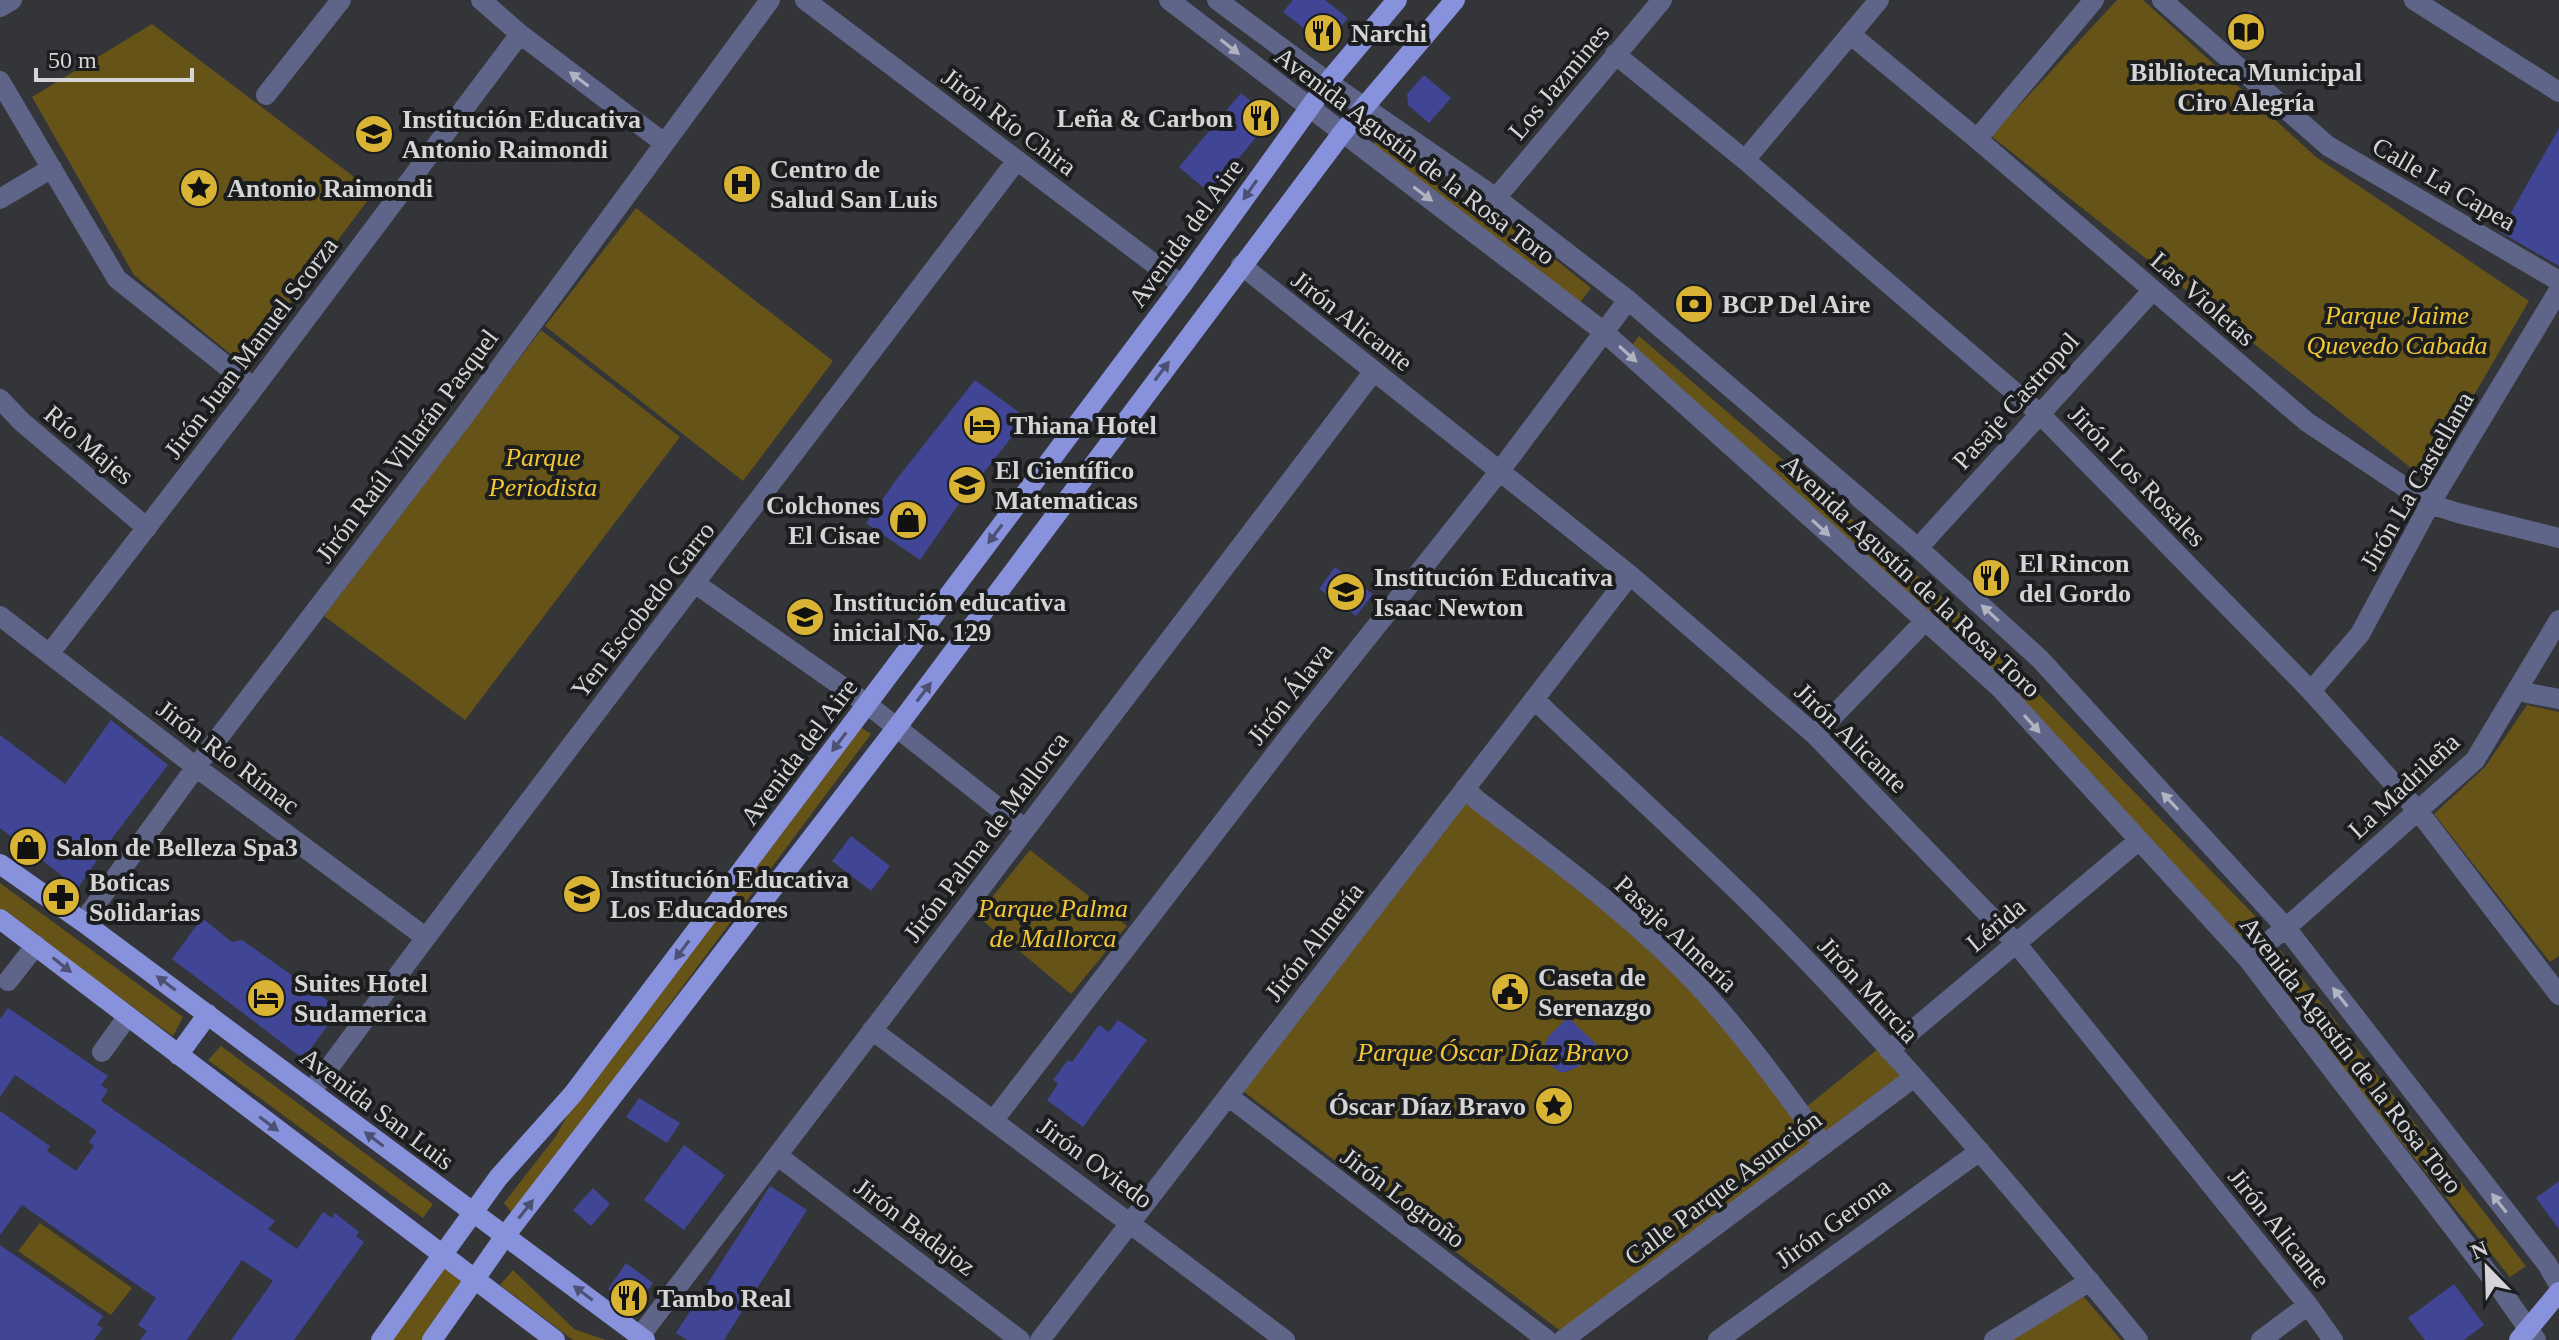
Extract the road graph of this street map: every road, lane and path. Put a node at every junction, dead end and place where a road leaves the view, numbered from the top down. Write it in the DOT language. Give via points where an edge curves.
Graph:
graph roads {
  1 [pos="12,0"];
  2 [pos="341,0"];
  3 [pos="481,0"];
  4 [pos="770,0"];
  5 [pos="805,0"];
  6 [pos="1169,0"];
  7 [pos="1217,0"];
  8 [pos="1397,0"];
  9 [pos="1455,0"];
  10 [pos="1662,0"];
  11 [pos="1879,0"];
  12 [pos="2094,0"];
  13 [pos="2162,0"];
  14 [pos="2414,0"];
  15 [pos="0,7"];
  16 [pos="520,34"];
  17 [pos="1850,34"];
  18 [pos="1615,54"];
  19 [pos="0,81"];
  20 [pos="1328,82"];
  21 [pos="2559,92"];
  22 [pos="266,95"];
  23 [pos="1364,107"];
  24 [pos="1309,109"];
  25 [pos="1343,132"];
  26 [pos="1977,139"];
  27 [pos="664,143"];
  28 [pos="1017,160"];
  29 [pos="1745,160"];
  30 [pos="52,168"];
  31 [pos="1496,198"];
  32 [pos="0,199"];
  33 [pos="1241,265"];
  34 [pos="2559,281"];
  35 [pos="1182,285"];
  36 [pos="2153,290"];
  37 [pos="2559,290"];
  38 [pos="1628,300"];
  39 [pos="1604,332"];
  40 [pos="1374,371"];
  41 [pos="254,388"];
  42 [pos="0,399"];
  43 [pos="2040,414"];
  44 [pos="1499,472"];
  45 [pos="2430,504"];
  46 [pos="147,528"];
  47 [pos="2559,538"];
  48 [pos="1918,548"];
  49 [pos="1630,575"];
  50 [pos="696,584"];
  51 [pos="0,616"];
  52 [pos="2559,620"];
  53 [pos="1925,621"];
  54 [pos="50,653"];
  55 [pos="2311,691"];
  56 [pos="2517,691"];
  57 [pos="1534,699"];
  58 [pos="2559,699"];
  59 [pos="867,704"];
  60 [pos="897,727"];
  61 [pos="1815,735"];
  62 [pos="196,767"];
  63 [pos="1465,788"];
  64 [pos="2419,812"];
  65 [pos="1025,829"];
  66 [pos="2138,841"];
  67 [pos="0,864"];
  68 [pos="0,919"];
  69 [pos="83,922"];
  70 [pos="2286,928"];
  71 [pos="425,937"];
  72 [pos="2016,943"];
  73 [pos="36,945"];
  74 [pos="2247,958"];
  75 [pos="8,981"];
  76 [pos="2557,987"];
  77 [pos="208,1014"];
  78 [pos="128,1016"];
  79 [pos="872,1030"];
  80 [pos="1889,1050"];
  81 [pos="102,1052"];
  82 [pos="178,1055"];
  83 [pos="1913,1078"];
  84 [pos="311,1092"];
  85 [pos="1228,1096"];
  86 [pos="993,1121"];
  87 [pos="1824,1145"];
  88 [pos="1980,1151"];
  89 [pos="778,1156"];
  90 [pos="472,1213"];
  91 [pos="1131,1222"];
  92 [pos="505,1236"];
  93 [pos="443,1255"];
  94 [pos="475,1279"];
  95 [pos="2090,1281"];
  96 [pos="2559,1285"];
  97 [pos="2559,1292"];
  98 [pos="2308,1305"];
  99 [pos="2528,1336"];
  100 [pos="642,1338"];
  101 [pos="381,1340"];
  102 [pos="432,1340"];
  103 [pos="555,1340"];
  104 [pos="1020,1340"];
  105 [pos="1040,1340"];
  106 [pos="1285,1340"];
  107 [pos="1547,1340"];
  108 [pos="1563,1340"];
  109 [pos="1718,1340"];
  110 [pos="1994,1340"];
  111 [pos="2138,1340"];
  112 [pos="2261,1340"];
  113 [pos="2333,1340"];
  1 -- 15 [label="street"];
  2 -- 22 [label="street"];
  3 -- 16 [label="street"];
  4 -- 27 [label="street, Jirón Raúl Villarán Pasquel"];
  5 -- 28 [label="street, Jirón Río Chira"];
  6 -- 24 [label="street, Avenida Agustín de la Rosa Toro, one-way"];
  7 -- 20 [label="street, Avenida Agustín de la Rosa Toro"];
  8 -- 20 [label="main road, Avenida del Aire"];
  9 -- 23 [label="main road"];
  10 -- 18 [label="street, Los Jazmines"];
  11 -- 17 [label="street"];
  12 -- 26 [label="street"];
  13 -- 34 [label="street, Calle La Capea" via="2328,146"];
  14 -- 21 [label="street"];
  27 -- 16 [label="street, one-way"];
  16 -- 41 [label="street, Jirón Juan Manuel Scorza"];
  17 -- 26 [label="street, Las Violetas"];
  17 -- 29 [label="street"];
  18 -- 29 [label="street, Jirón Los Rosales"];
  18 -- 31 [label="street, Los Jazmines"];
  19 -- 30 [label="street"];
  20 -- 23 [label="street, Avenida Agustín de la Rosa Toro"];
  20 -- 24 [label="main road, Avenida del Aire"];
  23 -- 25 [label="main road"];
  23 -- 31 [label="street, Avenida Agustín de la Rosa Toro"];
  24 -- 25 [label="street, Avenida Agustín de la Rosa Toro"];
  24 -- 35 [label="main road, Avenida del Aire, one-way"];
  25 -- 33 [label="main road"];
  25 -- 39 [label="street, Avenida Agustín de la Rosa Toro, one-way"];
  26 -- 36 [label="street, Las Violetas"];
  27 -- 62 [label="street, Jirón Raúl Villarán Pasquel"];
  28 -- 35 [label="street, Jirón Río Chira"];
  28 -- 50 [label="street, Yen Escobedo Garro"];
  29 -- 43 [label="street, Jirón Los Rosales"];
  30 -- 32 [label="street"];
  30 -- 41 [label="street" via="117,279"];
  31 -- 38 [label="street, Avenida Agustín de la Rosa Toro"];
  33 -- 40 [label="street, Jirón Alicante"];
  60 -- 33 [label="main road, one-way"];
  35 -- 59 [label="main road, Avenida del Aire, one-way"];
  36 -- 43 [label="street, Pasaje Castropol"];
  36 -- 45 [label="street, Las Violetas" via="2307,422"];
  37 -- 45 [label="street, Jirón La Castellana"];
  38 -- 39 [label="street, Jirón Álava"];
  38 -- 48 [label="street, Avenida Agustín de la Rosa Toro"];
  39 -- 44 [label="street, Jirón Álava"];
  39 -- 53 [label="street, Avenida Agustín de la Rosa Toro, one-way"];
  40 -- 44 [label="street, Jirón Alicante"];
  40 -- 65 [label="street, Jirón Palma de Mallorca"];
  41 -- 46 [label="street, Jirón Juan Manuel Scorza"];
  42 -- 46 [label="street, Río Majes"];
  43 -- 48 [label="street, Pasaje Castropol"];
  43 -- 55 [label="street, Jirón Los Rosales"];
  44 -- 49 [label="street, Jirón Alicante"];
  44 -- 86 [label="street, Jirón Álava"];
  45 -- 47 [label="street, Las Violetas"];
  45 -- 55 [label="street, Jirón La Castellana" via="2360,634"];
  46 -- 54 [label="street, Jirón Juan Manuel Scorza"];
  70 -- 48 [label="street, Avenida Agustín de la Rosa Toro, one-way" via="2040,659"];
  49 -- 57 [label="street, Jirón Almería"];
  49 -- 61 [label="street, Jirón Alicante"];
  50 -- 59 [label="street"];
  50 -- 71 [label="street, Yen Escobedo Garro"];
  51 -- 54 [label="street, Jirón Río Rímac"];
  52 -- 56 [label="street, La Madrileña"];
  53 -- 61 [label="street"];
  53 -- 66 [label="street, Avenida Agustín de la Rosa Toro, one-way" via="1999,687"];
  54 -- 62 [label="street, Jirón Río Rímac"];
  55 -- 64 [label="street, Jirón Los Rosales"];
  56 -- 58 [label="street"];
  56 -- 64 [label="street, La Madrileña" via="2475,760"];
  57 -- 63 [label="street, Jirón Almería"];
  57 -- 80 [label="street, Jirón Murcia" via="1672,825"];
  59 -- 60 [label="street"];
  59 -- 90 [label="main road, Avenida del Aire, one-way" via="573,1094"];
  60 -- 65 [label="street"];
  92 -- 60 [label="main road, one-way"];
  61 -- 72 [label="street, Jirón Alicante"];
  62 -- 69 [label="street, Jirón Raúl Villarán Pasquel"];
  62 -- 71 [label="street, Jirón Río Rímac"];
  63 -- 85 [label="street, Jirón Almería"];
  63 -- 87 [label="street, Pasaje Almería" via="1588,886 1689,976 1742,1035"];
  64 -- 70 [label="street, La Madrileña"];
  64 -- 76 [label="street, Jirón Los Rosales"];
  65 -- 79 [label="street, Jirón Palma de Mallorca"];
  66 -- 72 [label="street, Lérida"];
  66 -- 74 [label="street, Avenida Agustín de la Rosa Toro"];
  67 -- 69 [label="main road, Avenida San Luis"];
  68 -- 73 [label="main road"];
  77 -- 69 [label="main road, Avenida San Luis, one-way"];
  70 -- 74 [label="street, La Madrileña"];
  96 -- 70 [label="street, Avenida Agustín de la Rosa Toro, one-way"];
  71 -- 84 [label="street, Yen Escobedo Garro"];
  72 -- 80 [label="street, Lérida"];
  72 -- 98 [label="street, Jirón Alicante"];
  73 -- 75 [label="street"];
  73 -- 78 [label="main road, one-way"];
  74 -- 99 [label="street, Avenida Agustín de la Rosa Toro"];
  77 -- 82 [label="main road"];
  77 -- 84 [label="main road, Avenida San Luis"];
  78 -- 81 [label="street"];
  78 -- 82 [label="main road"];
  79 -- 86 [label="street, Jirón Oviedo"];
  79 -- 89 [label="street, Jirón Palma de Mallorca"];
  80 -- 83 [label="street, Jirón Murcia"];
  82 -- 93 [label="main road, one-way"];
  83 -- 87 [label="street, Calle Parque Asunción"];
  83 -- 88 [label="street, Jirón Murcia"];
  90 -- 84 [label="main road, Avenida San Luis, one-way"];
  85 -- 91 [label="street, Jirón Almería"];
  85 -- 107 [label="street, Jirón Logroño"];
  86 -- 91 [label="street, Jirón Oviedo"];
  87 -- 108 [label="street, Calle Parque Asunción"];
  88 -- 95 [label="street, Jirón Murcia"];
  88 -- 109 [label="street, Jirón Gerona"];
  89 -- 100 [label="street, Jirón Palma de Mallorca"];
  89 -- 104 [label="street, Jirón Badajoz"];
  90 -- 92 [label="main road, Avenida San Luis"];
  90 -- 93 [label="main road, Avenida del Aire"];
  91 -- 105 [label="street, Jirón Almería"];
  91 -- 106 [label="street, Jirón Oviedo"];
  92 -- 94 [label="main road"];
  100 -- 92 [label="main road, Avenida San Luis, one-way"];
  93 -- 94 [label="main road"];
  93 -- 101 [label="main road, Avenida del Aire"];
  94 -- 102 [label="main road"];
  94 -- 103 [label="main road"];
  95 -- 110 [label="street"];
  95 -- 111 [label="street, Jirón Murcia"];
  97 -- 99 [label="main road"];
  98 -- 112 [label="street"];
  98 -- 113 [label="street, Jirón Alicante"];
}
